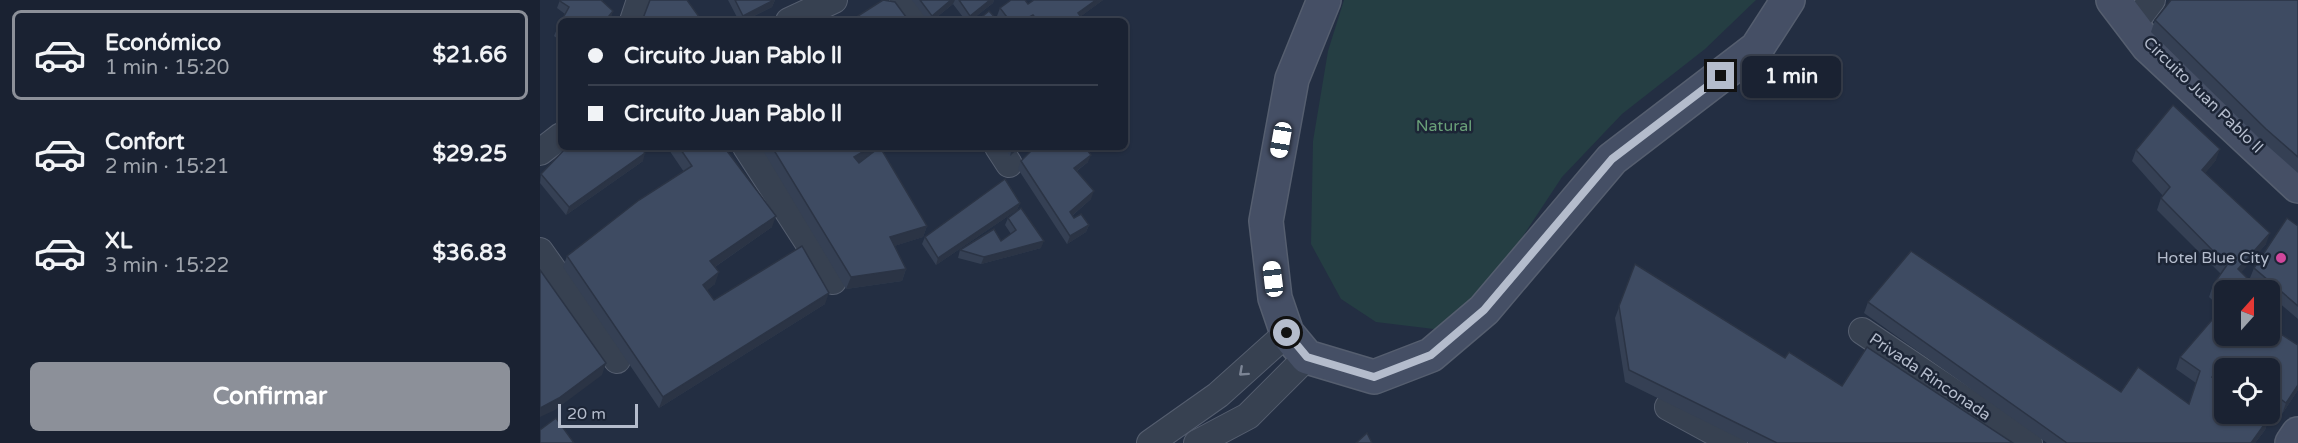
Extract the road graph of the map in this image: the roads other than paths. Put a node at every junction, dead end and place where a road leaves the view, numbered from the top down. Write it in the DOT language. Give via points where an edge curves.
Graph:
graph roads {
  1 [pos="640,0"];
  2 [pos="834,0"];
  3 [pos="903,0"];
  4 [pos="1324,0"];
  5 [pos="1788,0"];
  6 [pos="2133,8"];
  7 [pos="634,18"];
  8 [pos="795,18"];
  9 [pos="915,18"];
  10 [pos="558,138"];
  11 [pos="748,150"];
  12 [pos="540,152"];
  13 [pos="2298,186"];
  14 [pos="540,251"];
  15 [pos="833,281"];
  16 [pos="1862,331"];
  17 [pos="1297,345"];
  18 [pos="617,360"];
  19 [pos="1668,407"];
  20 [pos="2298,434"];
  21 [pos="1150,443"];
  22 [pos="1197,443"];
  23 [pos="1734,443"];
  24 [pos="2029,443"];
  25 [pos="2292,443"];
  1 -- 7 [label="street"];
  2 -- 8 [label="street"];
  3 -- 9 [label="street"];
  4 -- 17 [label="main road" via="1292,79 1266,221 1275,298"];
  5 -- 17 [label="main road" via="1757,48 1612,159 1484,310 1431,355 1374,377"];
  6 -- 13 [label="main road, Circuito Juan Pablo ll" via="2148,46"];
  10 -- 12 [label="street"];
  11 -- 15 [label="street"];
  14 -- 18 [label="street"];
  16 -- 24 [label="street, Privada Rinconada"];
  17 -- 21 [label="street, one-way"];
  17 -- 22 [label="street" via="1248,416"];
  19 -- 23 [label="street"];
  20 -- 25 [label="main road"];
}
